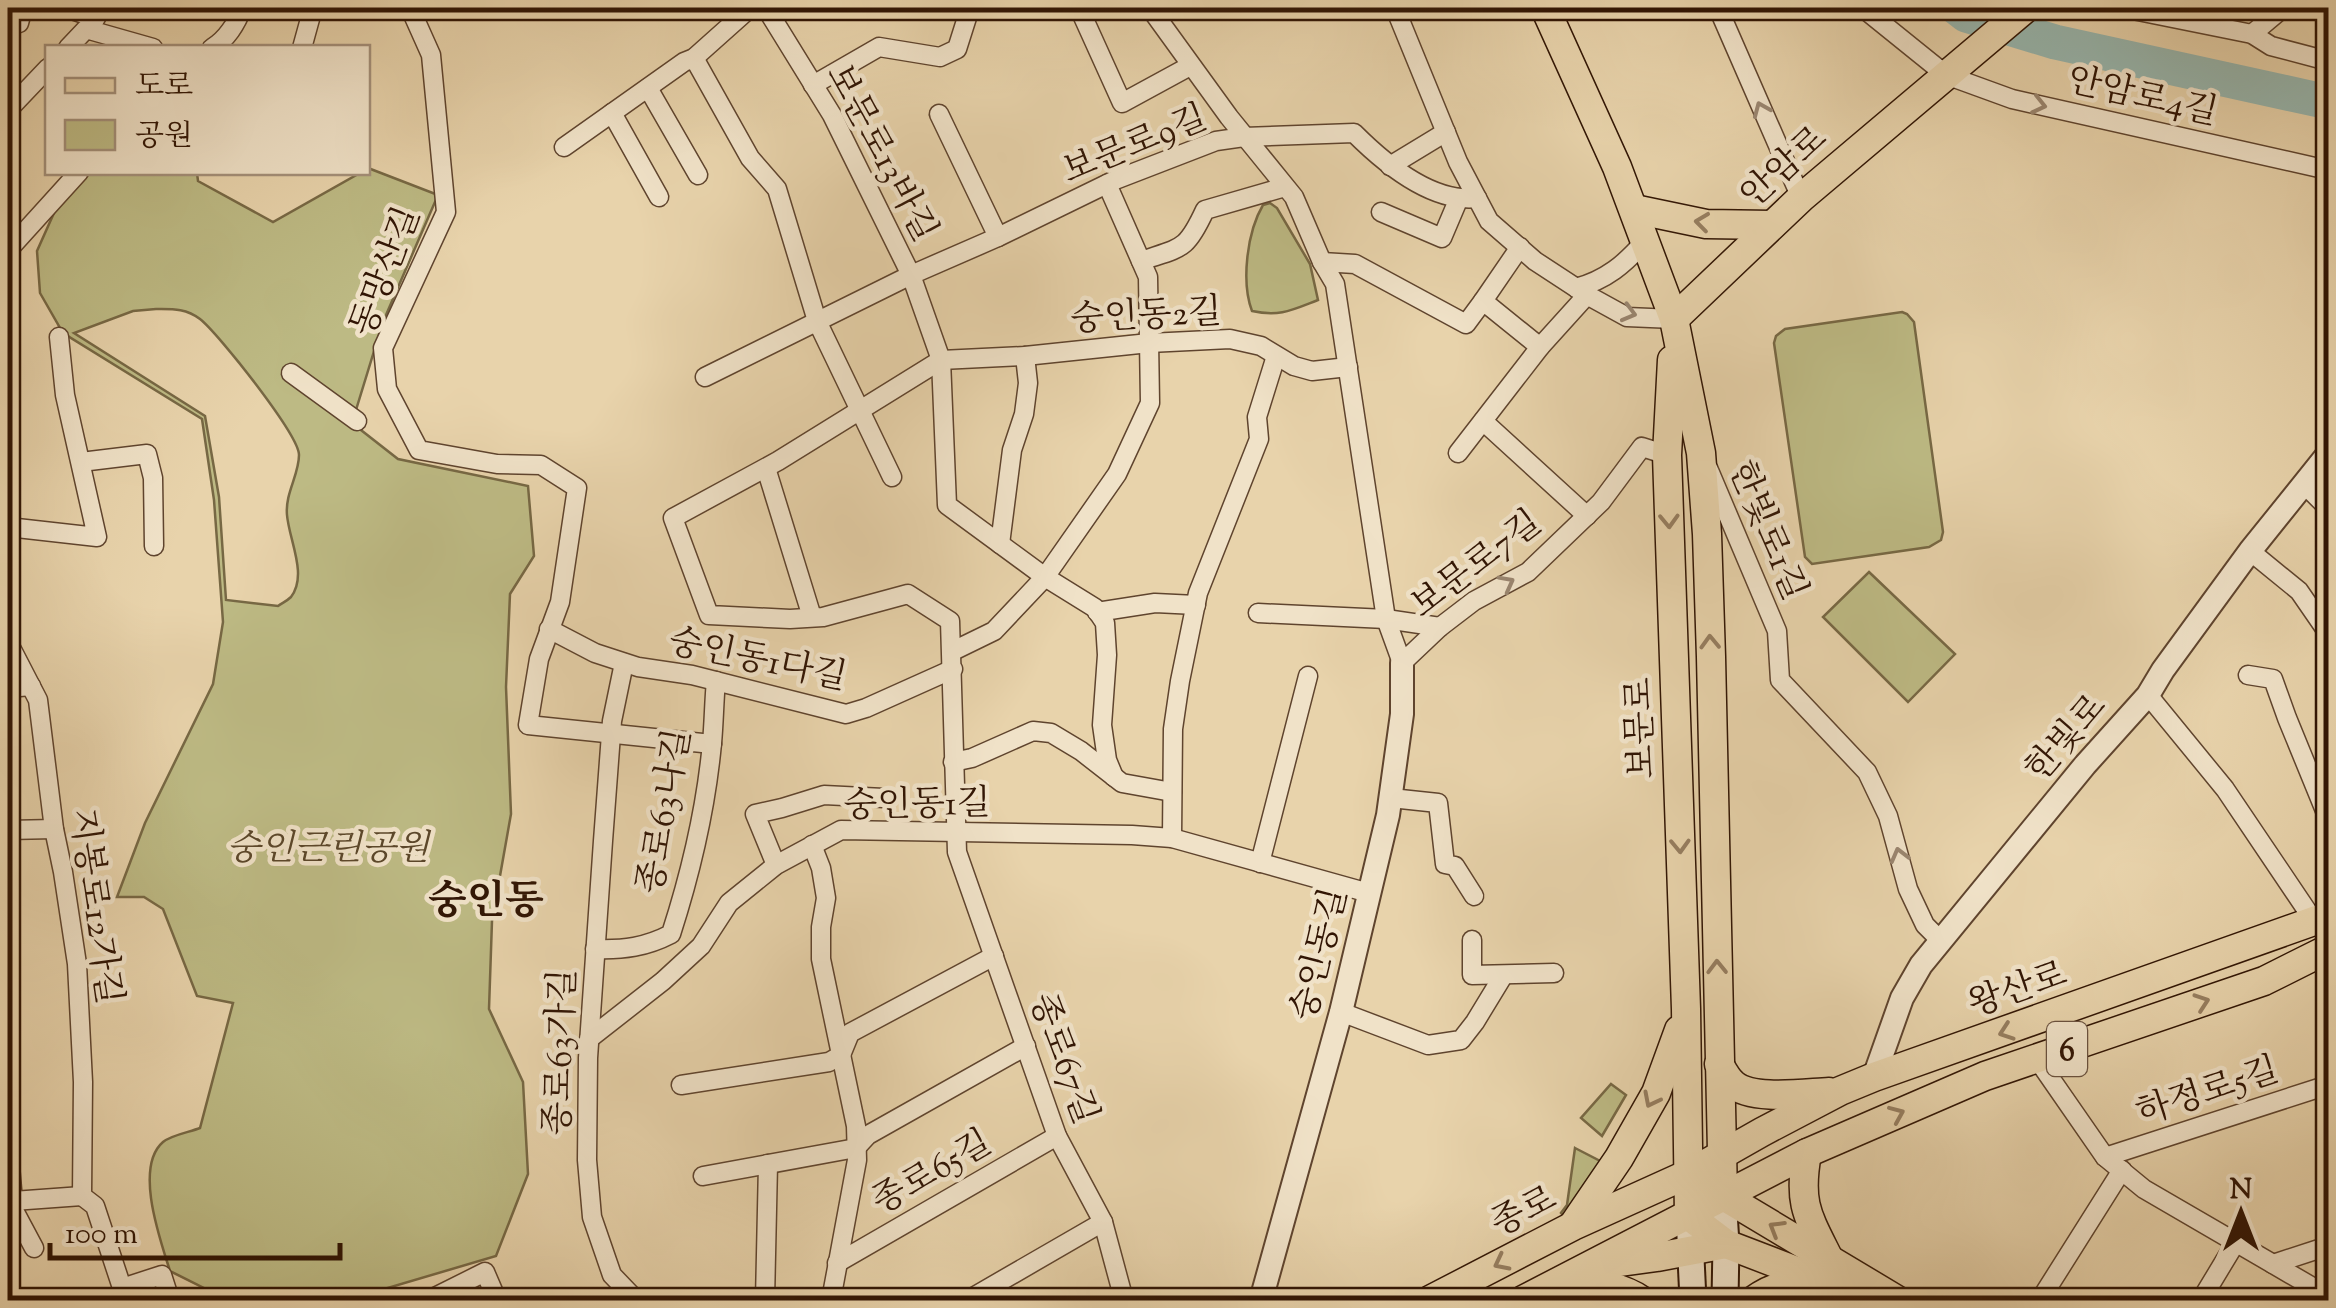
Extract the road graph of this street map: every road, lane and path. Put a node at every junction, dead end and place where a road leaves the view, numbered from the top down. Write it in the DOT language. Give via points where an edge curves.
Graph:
graph roads {
  1 [pos="24,8"];
  2 [pos="66,8"];
  3 [pos="242,8"];
  4 [pos="313,8"];
  5 [pos="410,8"];
  6 [pos="750,8"];
  7 [pos="766,8"];
  8 [pos="970,8"];
  9 [pos="1080,8"];
  10 [pos="1150,8"];
  11 [pos="1395,8"];
  12 [pos="1545,8"];
  13 [pos="1718,8"];
  14 [pos="1863,8"];
  15 [pos="2026,8"];
  16 [pos="2123,8"];
  17 [pos="2283,8"];
  18 [pos="96,18"];
  19 [pos="8,27"];
  20 [pos="2252,34"];
  21 [pos="71,45"];
  22 [pos="146,45"];
  23 [pos="217,45"];
  24 [pos="303,45"];
  25 [pos="694,58"];
  26 [pos="2328,61"];
  27 [pos="1190,66"];
  28 [pos="45,71"];
  29 [pos="1946,75"];
  30 [pos="813,85"];
  31 [pos="648,88"];
  32 [pos="8,110"];
  33 [pos="612,112"];
  34 [pos="938,114"];
  35 [pos="1446,132"];
  36 [pos="1244,137"];
  37 [pos="564,147"];
  38 [pos="1390,166"];
  39 [pos="2328,170"];
  40 [pos="76,175"];
  41 [pos="698,175"];
  42 [pos="1107,184"];
  43 [pos="1285,186"];
  44 [pos="658,198"];
  45 [pos="1468,198"];
  46 [pos="1800,198"];
  47 [pos="1634,209"];
  48 [pos="1381,212"];
  49 [pos="1772,224"];
  50 [pos="998,237"];
  51 [pos="1646,241"];
  52 [pos="8,245"];
  53 [pos="1520,247"];
  54 [pos="1141,262"];
  55 [pos="1322,262"];
  56 [pos="911,275"];
  57 [pos="1582,292"];
  58 [pos="1484,301"];
  59 [pos="1674,319"];
  60 [pos="817,321"];
  61 [pos="58,338"];
  62 [pos="1150,342"];
  63 [pos="1540,347"];
  64 [pos="1025,356"];
  65 [pos="1276,356"];
  66 [pos="941,360"];
  67 [pos="1348,367"];
  68 [pos="291,373"];
  69 [pos="704,376"];
  70 [pos="858,410"];
  71 [pos="357,421"];
  72 [pos="1483,421"];
  73 [pos="1458,453"];
  74 [pos="1701,453"];
  75 [pos="2328,454"];
  76 [pos="1667,455"];
  77 [pos="80,462"];
  78 [pos="766,468"];
  79 [pos="892,477"];
  80 [pos="2304,484"];
  81 [pos="2328,508"];
  82 [pos="1587,516"];
  83 [pos="8,527"];
  84 [pos="1000,544"];
  85 [pos="154,546"];
  86 [pos="2250,551"];
  87 [pos="1045,577"];
  88 [pos="1196,605"];
  89 [pos="1098,612"];
  90 [pos="1258,613"];
  91 [pos="812,617"];
  92 [pos="1386,620"];
  93 [pos="1440,627"];
  94 [pos="549,629"];
  95 [pos="2328,632"];
  96 [pos="8,642"];
  97 [pos="953,659"];
  98 [pos="624,662"];
  99 [pos="1402,663"];
  100 [pos="2248,675"];
  101 [pos="1308,676"];
  102 [pos="716,680"];
  103 [pos="31,686"];
  104 [pos="8,688"];
  105 [pos="2148,695"];
  106 [pos="611,733"];
  107 [pos="712,744"];
  108 [pos="953,762"];
  109 [pos="1114,777"];
  110 [pos="1172,792"];
  111 [pos="884,798"];
  112 [pos="1391,798"];
  113 [pos="2328,818"];
  114 [pos="8,830"];
  115 [pos="54,830"];
  116 [pos="956,833"];
  117 [pos="1172,838"];
  118 [pos="812,846"];
  119 [pos="1260,862"];
  120 [pos="776,865"];
  121 [pos="1369,894"];
  122 [pos="1474,896"];
  123 [pos="2321,918"];
  124 [pos="1472,940"];
  125 [pos="1941,941"];
  126 [pos="595,949"];
  127 [pos="2328,949"];
  128 [pos="994,956"];
  129 [pos="1554,974"];
  130 [pos="1504,976"];
  131 [pos="1686,1010"];
  132 [pos="1341,1012"];
  133 [pos="589,1039"];
  134 [pos="1026,1046"];
  135 [pos="841,1055"];
  136 [pos="2037,1059"];
  137 [pos="1686,1064"];
  138 [pos="1719,1064"];
  139 [pos="1874,1077"];
  140 [pos="681,1085"];
  141 [pos="2328,1085"];
  142 [pos="1840,1092"];
  143 [pos="1056,1136"];
  144 [pos="8,1142"];
  145 [pos="856,1148"];
  146 [pos="1807,1153"];
  147 [pos="1722,1154"];
  148 [pos="2105,1157"];
  149 [pos="768,1164"];
  150 [pos="2122,1170"];
  151 [pos="1688,1174"];
  152 [pos="703,1176"];
  153 [pos="82,1196"];
  154 [pos="1723,1196"];
  155 [pos="10,1203"];
  156 [pos="1689,1216"];
  157 [pos="1103,1222"];
  158 [pos="1573,1226"];
  159 [pos="2236,1242"];
  160 [pos="1726,1244"];
  161 [pos="2328,1246"];
  162 [pos="34,1248"];
  163 [pos="1691,1251"];
  164 [pos="837,1262"];
  165 [pos="1596,1264"];
  166 [pos="2273,1264"];
  167 [pos="1825,1270"];
  168 [pos="1565,1279"];
  169 [pos="124,1294"];
  170 [pos="1725,1296"];
  171 [pos="2320,1296"];
  172 [pos="1693,1297"];
  173 [pos="170,1300"];
  174 [pos="429,1300"];
  175 [pos="497,1300"];
  176 [pos="636,1300"];
  177 [pos="765,1300"];
  178 [pos="831,1300"];
  179 [pos="968,1300"];
  180 [pos="1124,1300"];
  181 [pos="1261,1300"];
  182 [pos="1430,1300"];
  183 [pos="1524,1300"];
  184 [pos="1642,1300"];
  185 [pos="1754,1300"];
  186 [pos="1856,1300"];
  187 [pos="1897,1300"];
  188 [pos="2040,1300"];
  189 [pos="2201,1300"];
  1 -- 19 [label="street" via="19,23"];
  2 -- 18 [label="street"];
  3 -- 23 [label="street"];
  4 -- 24 [label="street"];
  5 -- 94 [label="street, 동망산길" via="432,55 446,212 382,348 387,389 420,450 541,465 576,488 560,602"];
  6 -- 25 [label="street"];
  7 -- 30 [label="street, 보문로13바길"];
  8 -- 30 [label="street" via="958,48 940,57 879,47"];
  9 -- 27 [label="street" via="1122,103"];
  10 -- 27 [label="street, 숭인동길"];
  11 -- 35 [label="street"];
  12 -- 47 [label="main road, 보문로"];
  46 -- 13 [label="street, one-way"];
  14 -- 29 [label="street, 안암로4길"];
  15 -- 29 [label="main road, 안암로"];
  16 -- 20 [label="street"];
  17 -- 20 [label="street"];
  18 -- 21 [label="street"];
  18 -- 22 [label="street"];
  20 -- 26 [label="street"];
  25 -- 31 [label="street"];
  25 -- 60 [label="street" via="750,158 777,189"];
  27 -- 36 [label="street, 숭인동길"];
  28 -- 32 [label="street"];
  29 -- 39 [label="street, 안암로4길, one-way" via="2012,99"];
  29 -- 46 [label="main road, 안암로"];
  30 -- 56 [label="street, 보문로13바길"];
  31 -- 33 [label="street"];
  31 -- 41 [label="street"];
  33 -- 37 [label="street"];
  33 -- 44 [label="street"];
  34 -- 50 [label="street"];
  35 -- 38 [label="street"];
  35 -- 45 [label="street"];
  36 -- 38 [label="street, 보문로9길" via="1354,133"];
  36 -- 42 [label="street, 보문로9길" via="1216,140"];
  36 -- 43 [label="street, 숭인동길"];
  38 -- 45 [label="street, 보문로9길"];
  40 -- 52 [label="street"];
  42 -- 50 [label="street, 보문로9길"];
  42 -- 54 [label="street, 숭인동1다길"];
  43 -- 54 [label="street" via="1205,210 1182,247"];
  43 -- 55 [label="street, 숭인동길"];
  45 -- 48 [label="street" via="1442,238"];
  45 -- 53 [label="street"];
  46 -- 49 [label="main road, 안암로"];
  49 -- 47 [label="main road, one-way" via="1706,224"];
  47 -- 51 [label="main road, 보문로"];
  49 -- 59 [label="main road, 안암로"];
  50 -- 56 [label="street, 보문로9길"];
  51 -- 57 [label="street"];
  51 -- 59 [label="main road, 보문로"];
  53 -- 57 [label="street"];
  53 -- 58 [label="street"];
  54 -- 62 [label="street, 숭인동1다길" via="1148,276"];
  55 -- 58 [label="street" via="1356,264 1466,324"];
  55 -- 67 [label="street, 숭인동길" via="1336,284"];
  56 -- 60 [label="street, 보문로9길"];
  56 -- 66 [label="street"];
  57 -- 59 [label="street, one-way" via="1627,317"];
  57 -- 63 [label="street"];
  58 -- 63 [label="street"];
  59 -- 74 [label="main road, 보문로"];
  59 -- 76 [label="main road, 보문로"];
  60 -- 69 [label="street, 보문로9길"];
  60 -- 70 [label="street"];
  61 -- 77 [label="street"];
  62 -- 64 [label="street, 숭인동2길"];
  62 -- 65 [label="street, 숭인동2길" via="1230,339"];
  62 -- 87 [label="street, 숭인동1다길" via="1150,403 1118,474"];
  63 -- 72 [label="street"];
  64 -- 66 [label="street, 숭인동2길"];
  64 -- 84 [label="street" via="1024,414 1012,450"];
  65 -- 67 [label="street, 숭인동2길" via="1312,371"];
  65 -- 88 [label="street" via="1257,418 1259,439"];
  66 -- 70 [label="street, 숭인동2길"];
  66 -- 84 [label="street" via="947,505"];
  67 -- 92 [label="street, 숭인동길"];
  68 -- 71 [label="street"];
  70 -- 78 [label="street, 숭인동2길"];
  70 -- 79 [label="street"];
  72 -- 73 [label="street"];
  72 -- 82 [label="street, 보문로7길"];
  125 -- 74 [label="street, 한빛로1길, one-way" via="1908,889 1888,816 1867,772 1780,680 1777,631"];
  138 -- 74 [label="main road, 보문로, one-way"];
  75 -- 80 [label="street, 한빛로"];
  76 -- 82 [label="street, 보문로7길" via="1642,447"];
  76 -- 131 [label="main road, 보문로, one-way"];
  77 -- 83 [label="street" via="98,537"];
  77 -- 85 [label="street" via="148,454"];
  78 -- 91 [label="street"];
  78 -- 91 [label="street, 숭인동2길" via="672,518 709,615"];
  80 -- 81 [label="street"];
  80 -- 86 [label="street, 한빛로"];
  93 -- 82 [label="street, 보문로7길, one-way" via="1528,572"];
  84 -- 87 [label="street"];
  86 -- 95 [label="street" via="2299,591"];
  86 -- 105 [label="street, 한빛로"];
  87 -- 89 [label="street"];
  87 -- 97 [label="street, 숭인동1다길" via="994,631"];
  88 -- 89 [label="street"];
  88 -- 110 [label="street" via="1180,680"];
  89 -- 109 [label="street" via="1107,655 1102,724"];
  90 -- 92 [label="street"];
  91 -- 97 [label="street, 숭인동2길" via="908,594 950,621"];
  92 -- 93 [label="street"];
  92 -- 99 [label="street, 숭인동길"];
  93 -- 99 [label="street, 보문로7길"];
  94 -- 98 [label="street, 숭인동1다길"];
  94 -- 106 [label="street" via="528,725"];
  96 -- 103 [label="street, 지봉로12가길"];
  97 -- 102 [label="street, 숭인동1다길" via="846,714"];
  97 -- 108 [label="street, 종로67길"];
  98 -- 102 [label="street, 숭인동1다길"];
  98 -- 106 [label="street, 종로63가길"];
  99 -- 112 [label="street, 숭인동길"];
  100 -- 113 [label="street" via="2273,678"];
  101 -- 119 [label="street"];
  102 -- 107 [label="street, 종로63나길"];
  103 -- 104 [label="street"];
  103 -- 115 [label="street, 지봉로12가길"];
  105 -- 123 [label="street, 왕산로"];
  105 -- 125 [label="street, 한빛로"];
  106 -- 107 [label="street"];
  106 -- 126 [label="street, 종로63가길"];
  107 -- 126 [label="street, 종로63나길" via="671,934 650,945"];
  108 -- 109 [label="street" via="1033,731 1052,733"];
  108 -- 116 [label="street, 종로67길"];
  109 -- 110 [label="street"];
  110 -- 117 [label="street"];
  111 -- 120 [label="street" via="824,795 755,814"];
  112 -- 121 [label="street, 숭인동길"];
  112 -- 122 [label="street" via="1438,803 1445,864 1455,866"];
  114 -- 115 [label="street"];
  115 -- 153 [label="street, 지봉로12가길" via="76,964"];
  116 -- 117 [label="street, 숭인동1길"];
  116 -- 118 [label="street, 숭인동1길" via="841,830"];
  116 -- 128 [label="street, 종로67길"];
  117 -- 119 [label="street, 숭인동1길"];
  118 -- 120 [label="street, 숭인동1길"];
  118 -- 135 [label="street, 종로65길" via="826,898 821,959"];
  119 -- 121 [label="street, 숭인동1길"];
  120 -- 133 [label="street, 숭인동1길" via="730,903 701,946"];
  121 -- 132 [label="street, 숭인동길"];
  123 -- 139 [label="main road, 왕산로 / 6, one-way"];
  124 -- 130 [label="street" via="1472,975"];
  125 -- 139 [label="street, 한빛로" via="1902,998"];
  126 -- 133 [label="street, 종로63가길"];
  136 -- 127 [label="main road, 왕산로 / 6, one-way" via="2264,980"];
  128 -- 134 [label="street, 종로67길"];
  128 -- 135 [label="street" via="850,1033"];
  129 -- 130 [label="street"];
  130 -- 132 [label="street" via="1461,1040 1428,1044"];
  131 -- 137 [label="main road, 보문로"];
  131 -- 158 [label="main road, one-way" via="1656,1094"];
  132 -- 181 [label="street, 숭인동길"];
  133 -- 176 [label="street, 종로63가길" via="592,1217 612,1275"];
  134 -- 143 [label="street, 종로67길"];
  134 -- 145 [label="street, 종로65길"];
  135 -- 140 [label="street"];
  135 -- 145 [label="street, 종로65길"];
  146 -- 136 [label="main road, 왕산로 / 6, one-way"];
  136 -- 148 [label="street"];
  137 -- 138 [label="main road"];
  137 -- 151 [label="main road, 보문로"];
  138 -- 142 [label="main road" via="1731,1083 1756,1094"];
  138 -- 147 [label="main road, 보문로"];
  139 -- 142 [label="main road, 왕산로 / 6"];
  141 -- 148 [label="street, 하정로5길"];
  142 -- 147 [label="main road, 왕산로 / 6"];
  143 -- 157 [label="street, 종로67길"];
  143 -- 164 [label="street, 종로65길"];
  144 -- 155 [label="street"];
  145 -- 149 [label="street, 종로65길"];
  145 -- 164 [label="street, 종로65길"];
  146 -- 154 [label="main road, 왕산로"];
  146 -- 167 [label="main road" via="1806,1212"];
  147 -- 151 [label="main road, 왕산로"];
  147 -- 154 [label="main road, 보문로"];
  148 -- 150 [label="street"];
  149 -- 152 [label="street, 종로65길"];
  149 -- 177 [label="street"];
  150 -- 159 [label="street"];
  150 -- 188 [label="street"];
  151 -- 154 [label="main road"];
  151 -- 156 [label="main road, 보문로"];
  151 -- 158 [label="main road, 종로"];
  153 -- 155 [label="street"];
  153 -- 169 [label="street" via="96,1206"];
  154 -- 156 [label="main road, 왕산로"];
  154 -- 160 [label="main road"];
  167 -- 154 [label="main road, one-way"];
  155 -- 162 [label="street"];
  156 -- 160 [label="main road"];
  156 -- 163 [label="main road"];
  156 -- 165 [label="main road, 왕산로"];
  157 -- 179 [label="street"];
  157 -- 180 [label="street, 종로67길"];
  158 -- 182 [label="main road, 종로, one-way"];
  159 -- 166 [label="street"];
  159 -- 189 [label="street"];
  160 -- 163 [label="main road"];
  160 -- 167 [label="main road"];
  160 -- 170 [label="main road"];
  161 -- 166 [label="street"];
  163 -- 165 [label="main road"];
  163 -- 172 [label="main road"];
  164 -- 178 [label="street, 종로65길"];
  165 -- 168 [label="main road"];
  166 -- 171 [label="street"];
  167 -- 185 [label="main road"];
  167 -- 186 [label="main road"];
  167 -- 187 [label="main road"];
  168 -- 183 [label="main road"];
  168 -- 184 [label="main road"];
  169 -- 173 [label="street" via="162,1275"];
  174 -- 175 [label="street" via="485,1272"];
}
